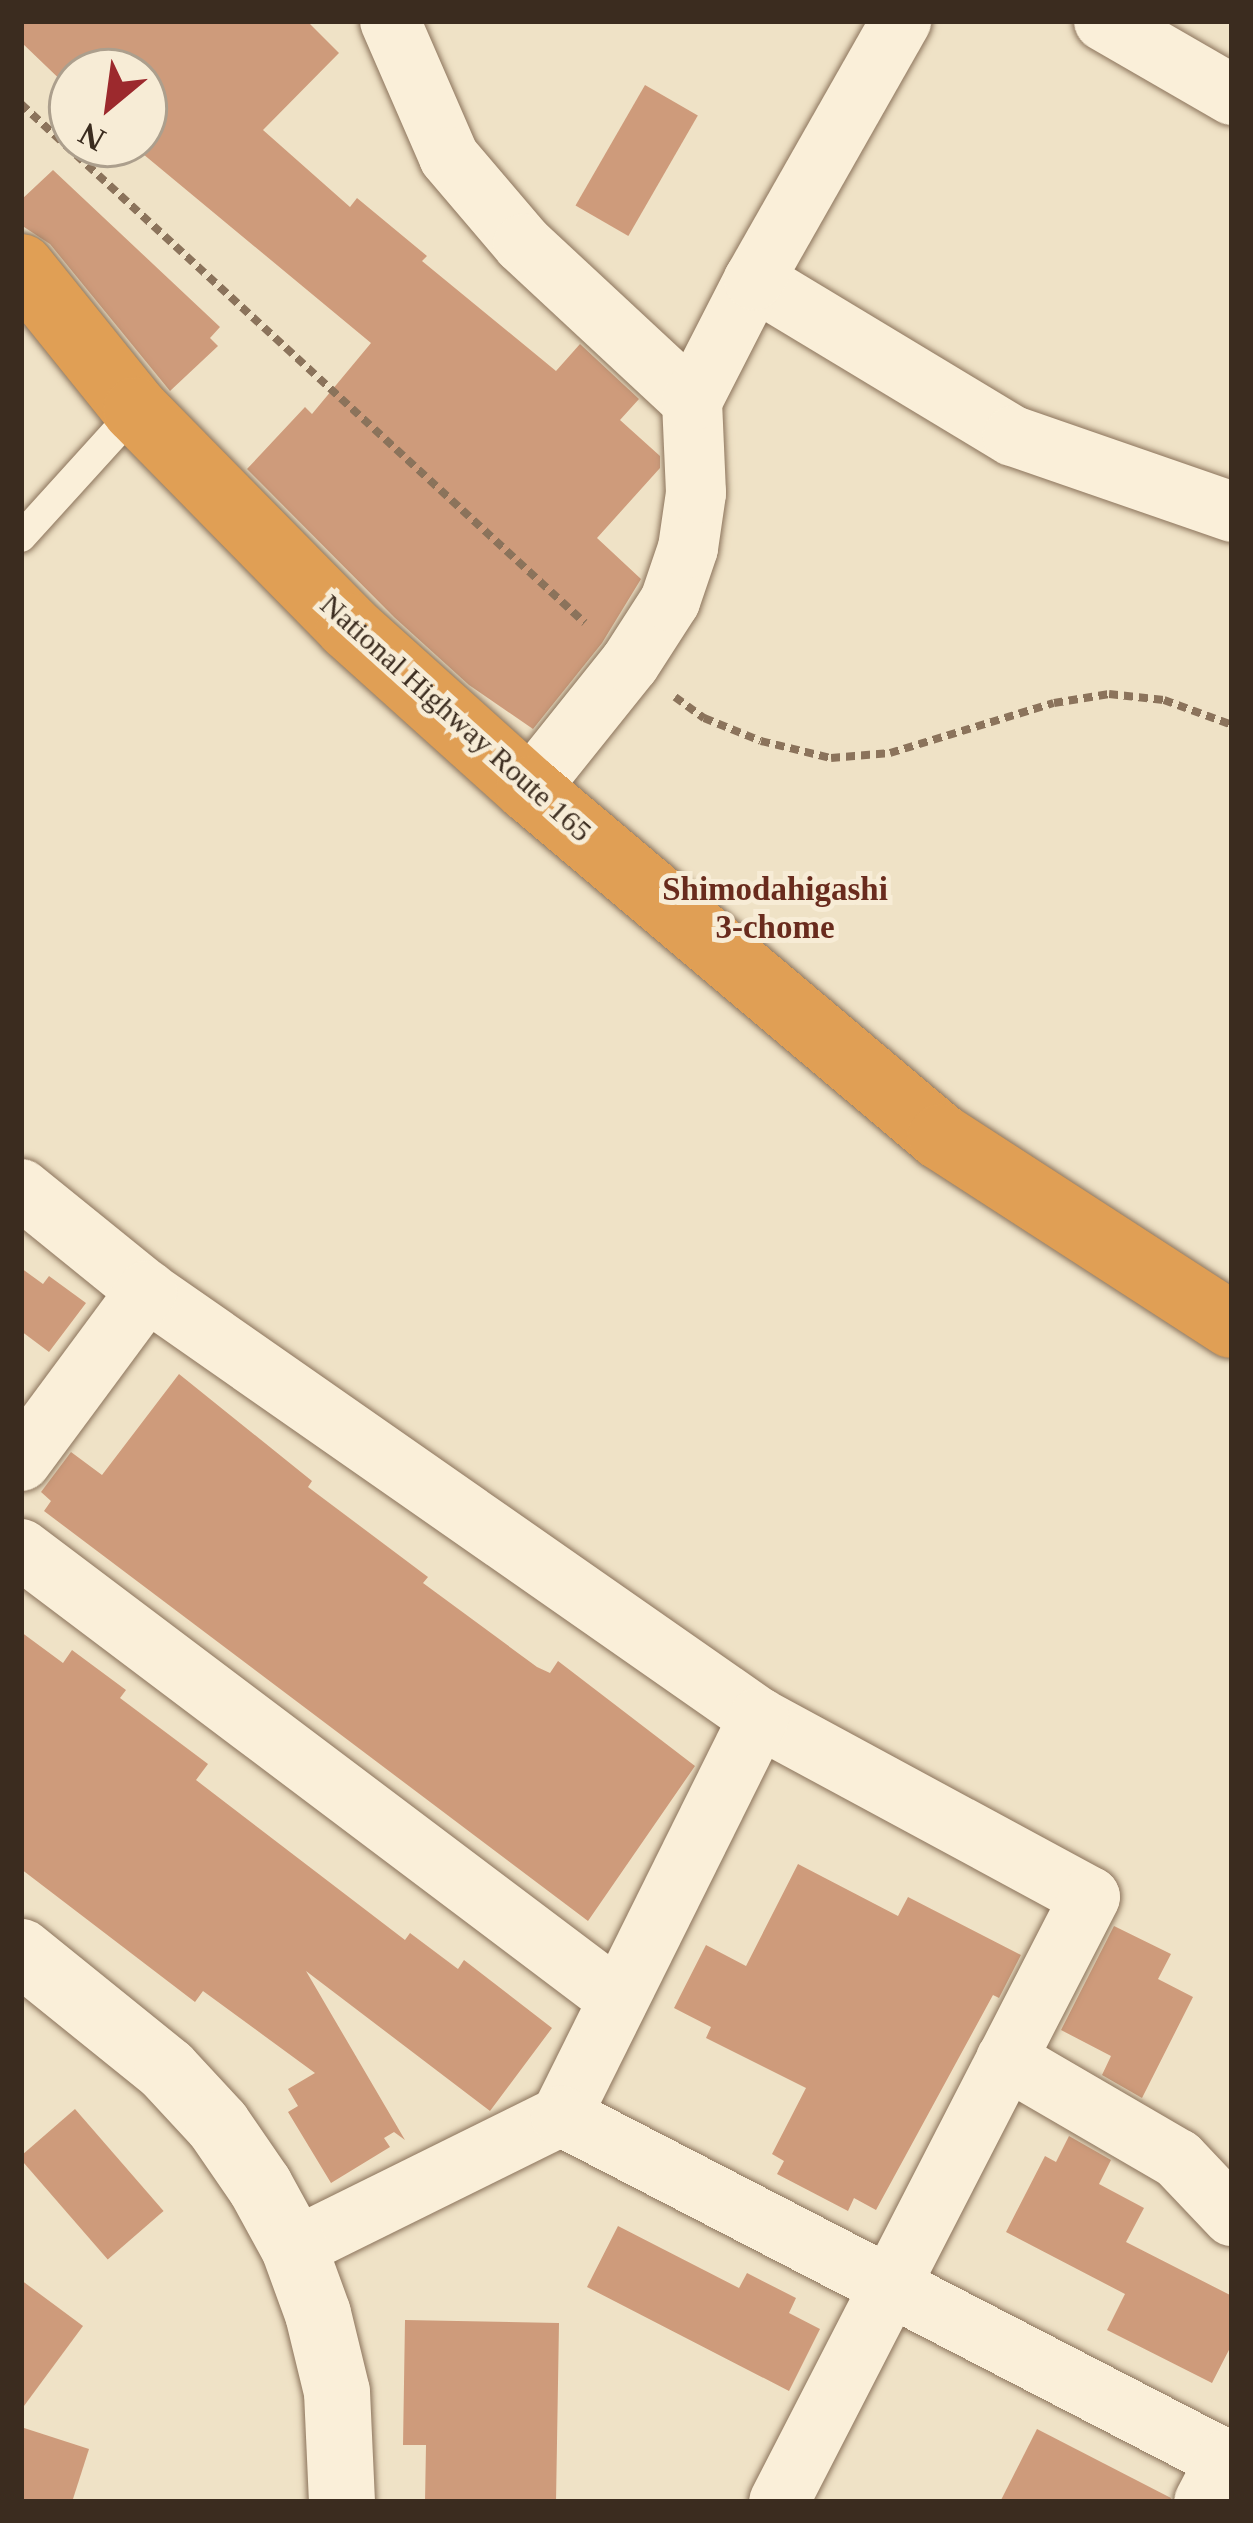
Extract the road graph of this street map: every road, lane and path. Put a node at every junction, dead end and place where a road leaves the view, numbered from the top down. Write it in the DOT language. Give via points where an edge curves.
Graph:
graph roads {
  1 [pos="390,21"];
  2 [pos="902,21"];
  3 [pos="1104,21"];
  4 [pos="1232,95"];
  5 [pos="21,104"];
  6 [pos="21,267"];
  7 [pos="754,280"];
  8 [pos="692,401"];
  9 [pos="136,410"];
  10 [pos="1232,512"];
  11 [pos="21,538"];
  12 [pos="630,663"];
  13 [pos="1232,725"];
  14 [pos="529,789"];
  15 [pos="21,1189"];
  16 [pos="147,1291"];
  17 [pos="1232,1324"];
  18 [pos="21,1461"];
  19 [pos="21,1549"];
  20 [pos="759,1718"];
  21 [pos="21,1952"];
  22 [pos="618,1999"];
  23 [pos="1006,2059"];
  24 [pos="561,2116"];
  25 [pos="1232,2216"];
  26 [pos="294,2248"];
  27 [pos="890,2282"];
  28 [pos="342,2502"];
  29 [pos="778,2502"];
  30 [pos="1204,2502"];
  1 -- 8 [label="street" via="449,157 523,244"];
  2 -- 7 [label="street"];
  3 -- 4 [label="street"];
  5 -- 12 [label="path"];
  6 -- 9 [label="highway, National Highway Route 165"];
  7 -- 8 [label="street"];
  7 -- 10 [label="street" via="1013,436"];
  8 -- 12 [label="street" via="696,494 688,548 670,601"];
  9 -- 11 [label="lane"];
  9 -- 14 [label="highway, National Highway Route 165" via="349,627"];
  12 -- 13 [label="path" via="704,718 831,758 890,753 1109,694 1164,700"];
  12 -- 14 [label="street"];
  14 -- 17 [label="highway, National Highway Route 165" via="941,1137"];
  15 -- 16 [label="street"];
  16 -- 18 [label="street"];
  16 -- 20 [label="street"];
  19 -- 22 [label="street"];
  20 -- 22 [label="street"];
  20 -- 23 [label="street" via="1090,1897"];
  21 -- 26 [label="street" via="167,2069 218,2125"];
  22 -- 24 [label="street"];
  23 -- 25 [label="street" via="1178,2159"];
  23 -- 27 [label="street"];
  24 -- 26 [label="street"];
  24 -- 27 [label="street"];
  26 -- 28 [label="street" via="337,2392"];
  27 -- 29 [label="street"];
  27 -- 30 [label="street" via="1226,2460"];
}
